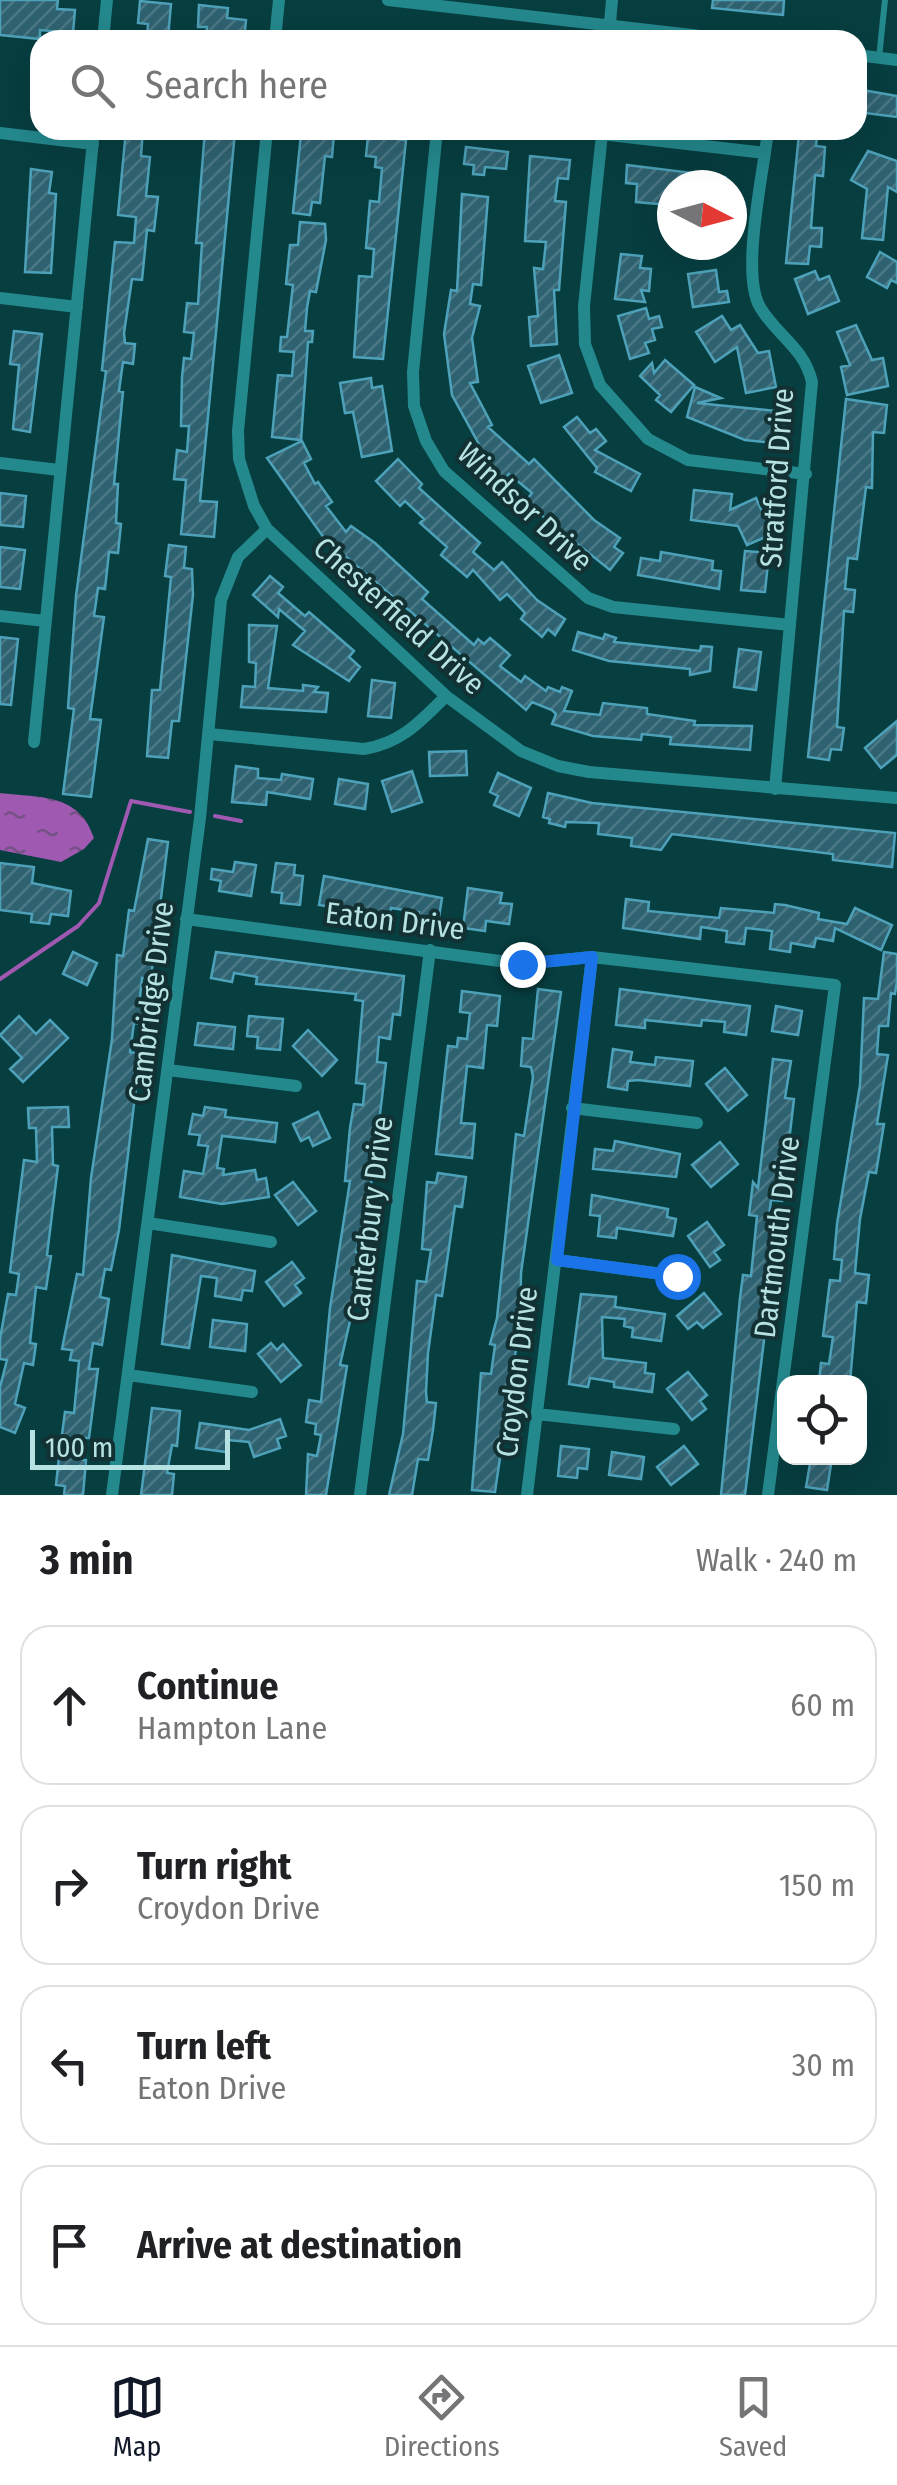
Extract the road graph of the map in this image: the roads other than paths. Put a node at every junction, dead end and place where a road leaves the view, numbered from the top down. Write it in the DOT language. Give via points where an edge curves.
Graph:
graph roads {
  1 [pos="107,0"];
  2 [pos="279,0"];
  3 [pos="388,0"];
  4 [pos="612,0"];
  5 [pos="885,1"];
  6 [pos="897,3"];
  7 [pos="610,22"];
  8 [pos="104,30"];
  9 [pos="276,30"];
  10 [pos="666,30"];
  11 [pos="867,56"];
  12 [pos="880,58"];
  13 [pos="897,60"];
  14 [pos="0,134"];
  15 [pos="30,135"];
  16 [pos="94,140"];
  17 [pos="266,140"];
  18 [pos="436,140"];
  19 [pos="601,140"];
  20 [pos="654,140"];
  21 [pos="767,140"];
  22 [pos="766,153"];
  23 [pos="0,298"];
  24 [pos="77,307"];
  25 [pos="0,463"];
  26 [pos="59,470"];
  27 [pos="806,474"];
  28 [pos="267,529"];
  29 [pos="0,616"];
  30 [pos="45,620"];
  31 [pos="790,624"];
  32 [pos="446,696"];
  33 [pos="209,734"];
  34 [pos="34,742"];
  35 [pos="775,789"];
  36 [pos="897,798"];
  37 [pos="186,919"];
  38 [pos="430,950"];
  39 [pos="592,957"];
  40 [pos="835,985"];
  41 [pos="168,1070"];
  42 [pos="296,1086"];
  43 [pos="572,1108"];
  44 [pos="697,1123"];
  45 [pos="148,1223"];
  46 [pos="271,1242"];
  47 [pos="557,1260"];
  48 [pos="677,1276"];
  49 [pos="128,1375"];
  50 [pos="252,1392"];
  51 [pos="537,1414"];
  52 [pos="674,1429"];
  53 [pos="112,1495"];
  54 [pos="360,1495"];
  55 [pos="526,1495"];
  56 [pos="768,1495"];
  1 -- 8 [label="street"];
  2 -- 9 [label="street"];
  3 -- 7 [label="street"];
  4 -- 7 [label="street"];
  5 -- 6 [label="lane"];
  5 -- 12 [label="lane"];
  7 -- 10 [label="street"];
  11 -- 12 [label="street"];
  12 -- 13 [label="street"];
  14 -- 15 [label="street"];
  16 -- 24 [label="street"];
  17 -- 28 [label="street, Chesterfield Drive" via="238,430 245,484"];
  18 -- 31 [label="street, Windsor Drive" via="412,372 414,406 444,471 588,598 613,607"];
  19 -- 27 [label="street" via="584,306 585,344 600,385 648,439 688,460"];
  20 -- 22 [label="street"];
  21 -- 22 [label="street, Stratford Drive"];
  22 -- 27 [label="street, Stratford Drive" via="754,288 757,302 809,371"];
  23 -- 24 [label="street"];
  24 -- 26 [label="street"];
  25 -- 26 [label="street"];
  26 -- 30 [label="street"];
  27 -- 31 [label="street, Stratford Drive"];
  28 -- 32 [label="street, Chesterfield Drive"];
  28 -- 33 [label="street, Cambridge Drive" via="226,577"];
  29 -- 30 [label="street"];
  30 -- 34 [label="street"];
  31 -- 35 [label="street, Stratford Drive"];
  32 -- 33 [label="street" via="386,746"];
  32 -- 35 [label="street, Chesterfield Drive" via="508,742 558,766"];
  33 -- 37 [label="street, Cambridge Drive"];
  35 -- 36 [label="street, Chesterfield Drive"];
  37 -- 38 [label="street, Eaton Drive"];
  37 -- 41 [label="street, Cambridge Drive"];
  38 -- 39 [label="street, Eaton Drive" via="522,964"];
  38 -- 54 [label="street, Canterbury Drive"];
  39 -- 40 [label="street, Eaton Drive"];
  39 -- 43 [label="street, Croydon Drive"];
  40 -- 56 [label="street, Dartmouth Drive"];
  41 -- 42 [label="street"];
  41 -- 45 [label="street, Cambridge Drive"];
  43 -- 44 [label="street"];
  43 -- 47 [label="street, Croydon Drive"];
  45 -- 46 [label="street"];
  45 -- 49 [label="street, Cambridge Drive"];
  47 -- 48 [label="street"];
  47 -- 51 [label="street, Croydon Drive"];
  49 -- 50 [label="street"];
  49 -- 53 [label="street, Cambridge Drive"];
  51 -- 52 [label="street"];
  51 -- 55 [label="street, Croydon Drive"];
}
